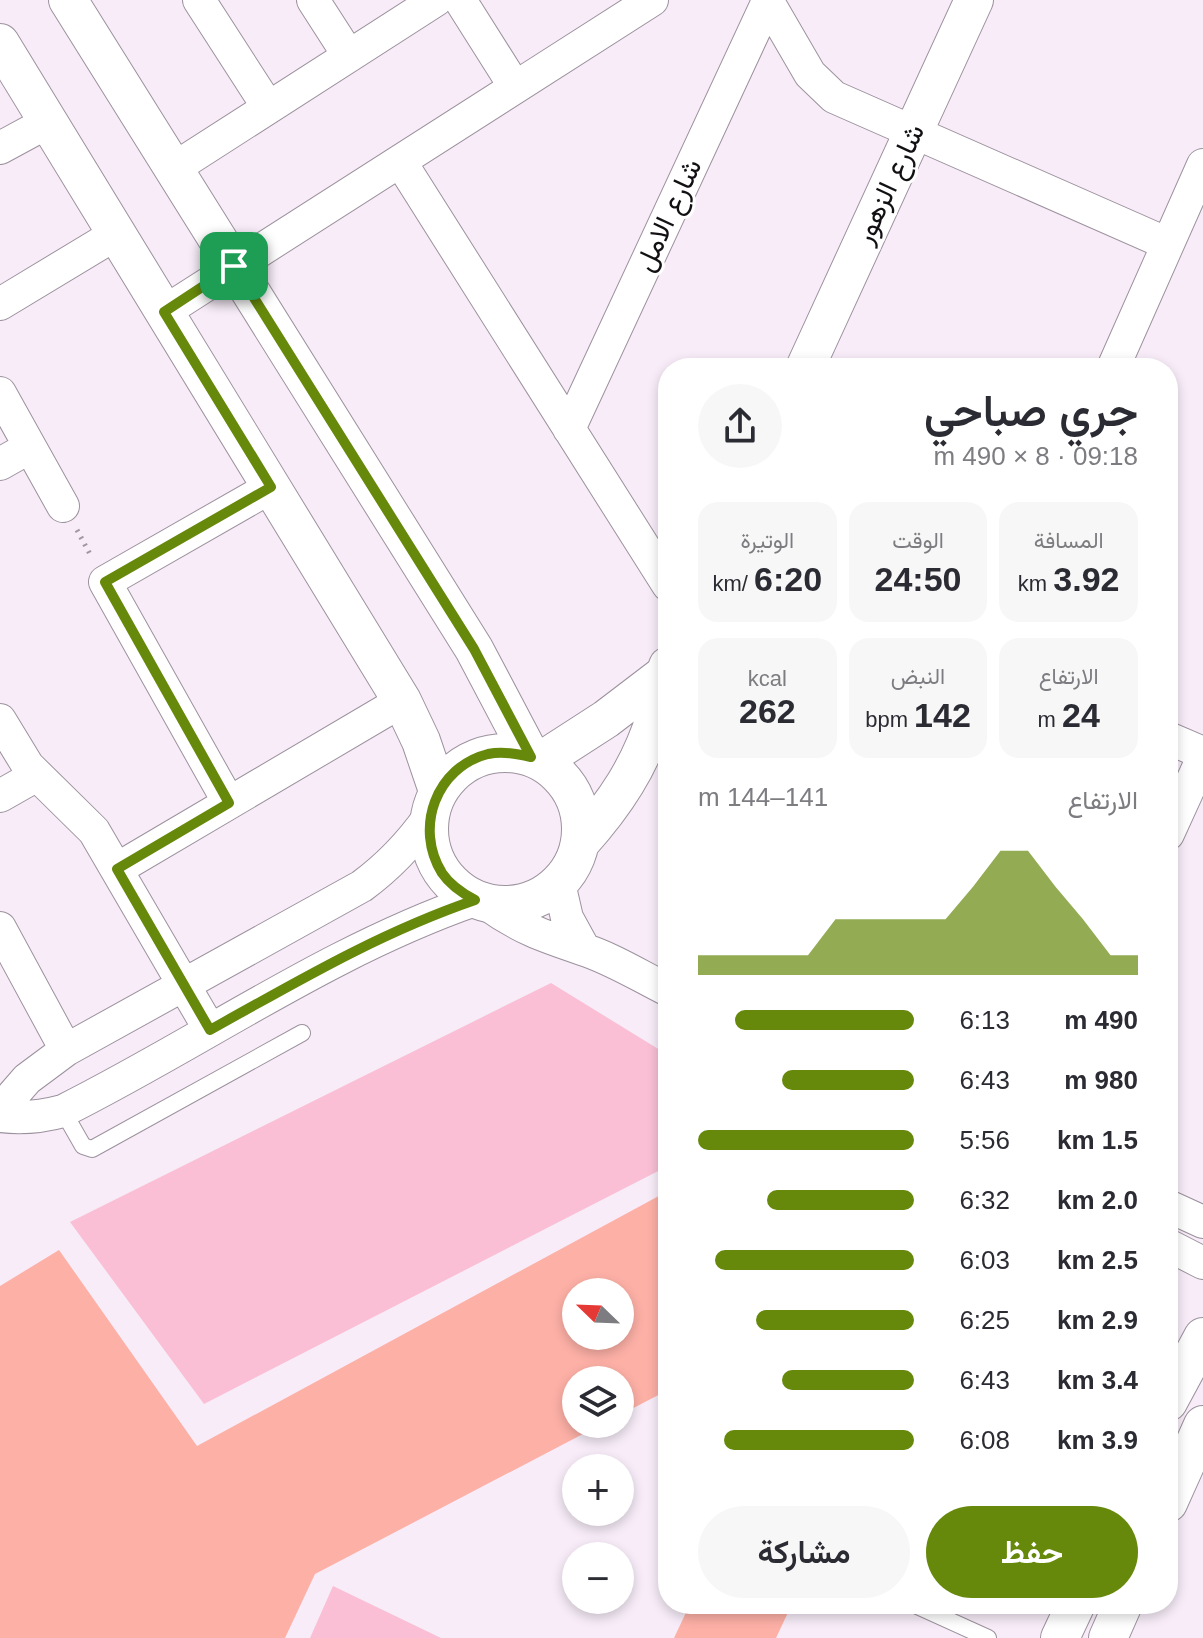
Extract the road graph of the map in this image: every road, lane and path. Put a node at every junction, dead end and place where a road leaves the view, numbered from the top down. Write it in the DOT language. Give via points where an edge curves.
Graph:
graph roads {
  1 [pos="68,0"];
  2 [pos="199,0"];
  3 [pos="313,0"];
  4 [pos="436,0"];
  5 [pos="460,0"];
  6 [pos="652,0"];
  7 [pos="974,0"];
  8 [pos="767,1"];
  9 [pos="0,43"];
  10 [pos="349,56"];
  11 [pos="515,87"];
  12 [pos="268,107"];
  13 [pos="48,122"];
  14 [pos="914,131"];
  15 [pos="0,148"];
  16 [pos="400,161"];
  17 [pos="173,169"];
  18 [pos="1202,171"];
  19 [pos="116,234"];
  20 [pos="1168,244"];
  21 [pos="234,266"];
  22 [pos="0,304"];
  23 [pos="164,312"];
  24 [pos="810,358"];
  25 [pos="1117,358"];
  26 [pos="0,393"];
  27 [pos="569,429"];
  28 [pos="30,447"];
  29 [pos="0,464"];
  30 [pos="271,487"];
  31 [pos="63,506"];
  32 [pos="658,569"];
  33 [pos="105,582"];
  34 [pos="658,679"];
  35 [pos="402,701"];
  36 [pos="658,711"];
  37 [pos="0,720"];
  38 [pos="1178,743"];
  39 [pos="1203,755"];
  40 [pos="536,759"];
  41 [pos="37,775"];
  42 [pos="0,796"];
  43 [pos="229,803"];
  44 [pos="434,804"];
  45 [pos="1178,811"];
  46 [pos="580,843"];
  47 [pos="117,869"];
  48 [pos="559,883"];
  49 [pos="480,902"];
  50 [pos="3,939"];
  51 [pos="584,949"];
  52 [pos="658,985"];
  53 [pos="183,986"];
  54 [pos="210,1030"];
  55 [pos="302,1033"];
  56 [pos="66,1050"];
  57 [pos="63,1111"];
  58 [pos="0,1113"];
  59 [pos="1178,1211"];
  60 [pos="1203,1222"];
  61 [pos="1178,1250"];
  62 [pos="1203,1263"];
  63 [pos="1203,1337"];
  64 [pos="1178,1383"];
  65 [pos="1203,1425"];
  66 [pos="1178,1481"];
  67 [pos="935,1614"];
  68 [pos="1071,1614"];
  69 [pos="1119,1614"];
  70 [pos="988,1638"];
  71 [pos="1060,1638"];
  72 [pos="1108,1638"];
  1 -- 17 [label="street"];
  2 -- 12 [label="street"];
  3 -- 10 [label="street"];
  4 -- 10 [label="street"];
  5 -- 11 [label="street"];
  6 -- 11 [label="street"];
  7 -- 14 [label="street, شارع الزهور"];
  8 -- 14 [label="street" via="821,87 849,105"];
  8 -- 27 [label="street, شارع الامل"];
  9 -- 13 [label="street"];
  10 -- 12 [label="street"];
  11 -- 16 [label="street"];
  12 -- 17 [label="street"];
  13 -- 15 [label="street"];
  13 -- 19 [label="street"];
  14 -- 20 [label="street"];
  14 -- 24 [label="street, شارع الزهور"];
  16 -- 21 [label="street"];
  16 -- 27 [label="street"];
  17 -- 21 [label="street"];
  18 -- 20 [label="street"];
  19 -- 22 [label="street"];
  19 -- 23 [label="street"];
  20 -- 25 [label="street"];
  21 -- 23 [label="street"];
  21 -- 40 [label="street" via="474,649"];
  23 -- 30 [label="street"];
  26 -- 28 [label="street"];
  27 -- 32 [label="street"];
  28 -- 29 [label="street"];
  28 -- 31 [label="street"];
  30 -- 33 [label="street"];
  30 -- 35 [label="street"];
  31 -- 33 [label="path"];
  33 -- 43 [label="street"];
  34 -- 40 [label="street" via="606,719"];
  35 -- 43 [label="street"];
  35 -- 44 [label="street" via="431,765"];
  36 -- 46 [label="street" via="640,759 607,813"];
  37 -- 41 [label="street"];
  38 -- 39 [label="street"];
  39 -- 45 [label="street"];
  40 -- 44 [label="street" via="510,753 479,758 452,774"];
  40 -- 46 [label="street" via="554,770 574,795"];
  41 -- 42 [label="street"];
  41 -- 47 [label="street" via="90,827"];
  43 -- 47 [label="street"];
  44 -- 49 [label="street" via="429,837 434,857 457,890"];
  44 -- 53 [label="street" via="411,842 362,886"];
  46 -- 48 [label="street"];
  47 -- 53 [label="street"];
  48 -- 49 [label="street" via="525,903"];
  48 -- 51 [label="street" via="567,918"];
  49 -- 51 [label="street" via="542,937"];
  49 -- 54 [label="street" via="436,913 354,949"];
  50 -- 56 [label="street"];
  51 -- 52 [label="street"];
  53 -- 54 [label="street"];
  53 -- 56 [label="street"];
  54 -- 57 [label="street"];
  55 -- 57 [label="lane" via="92,1149 83,1146"];
  56 -- 58 [label="street" via="27,1079"];
  57 -- 58 [label="street" via="41,1117"];
  59 -- 60 [label="street"];
  61 -- 62 [label="street"];
  63 -- 64 [label="street"];
  65 -- 66 [label="street"];
  67 -- 70 [label="lane"];
  68 -- 71 [label="street"];
  69 -- 72 [label="street"];
}
